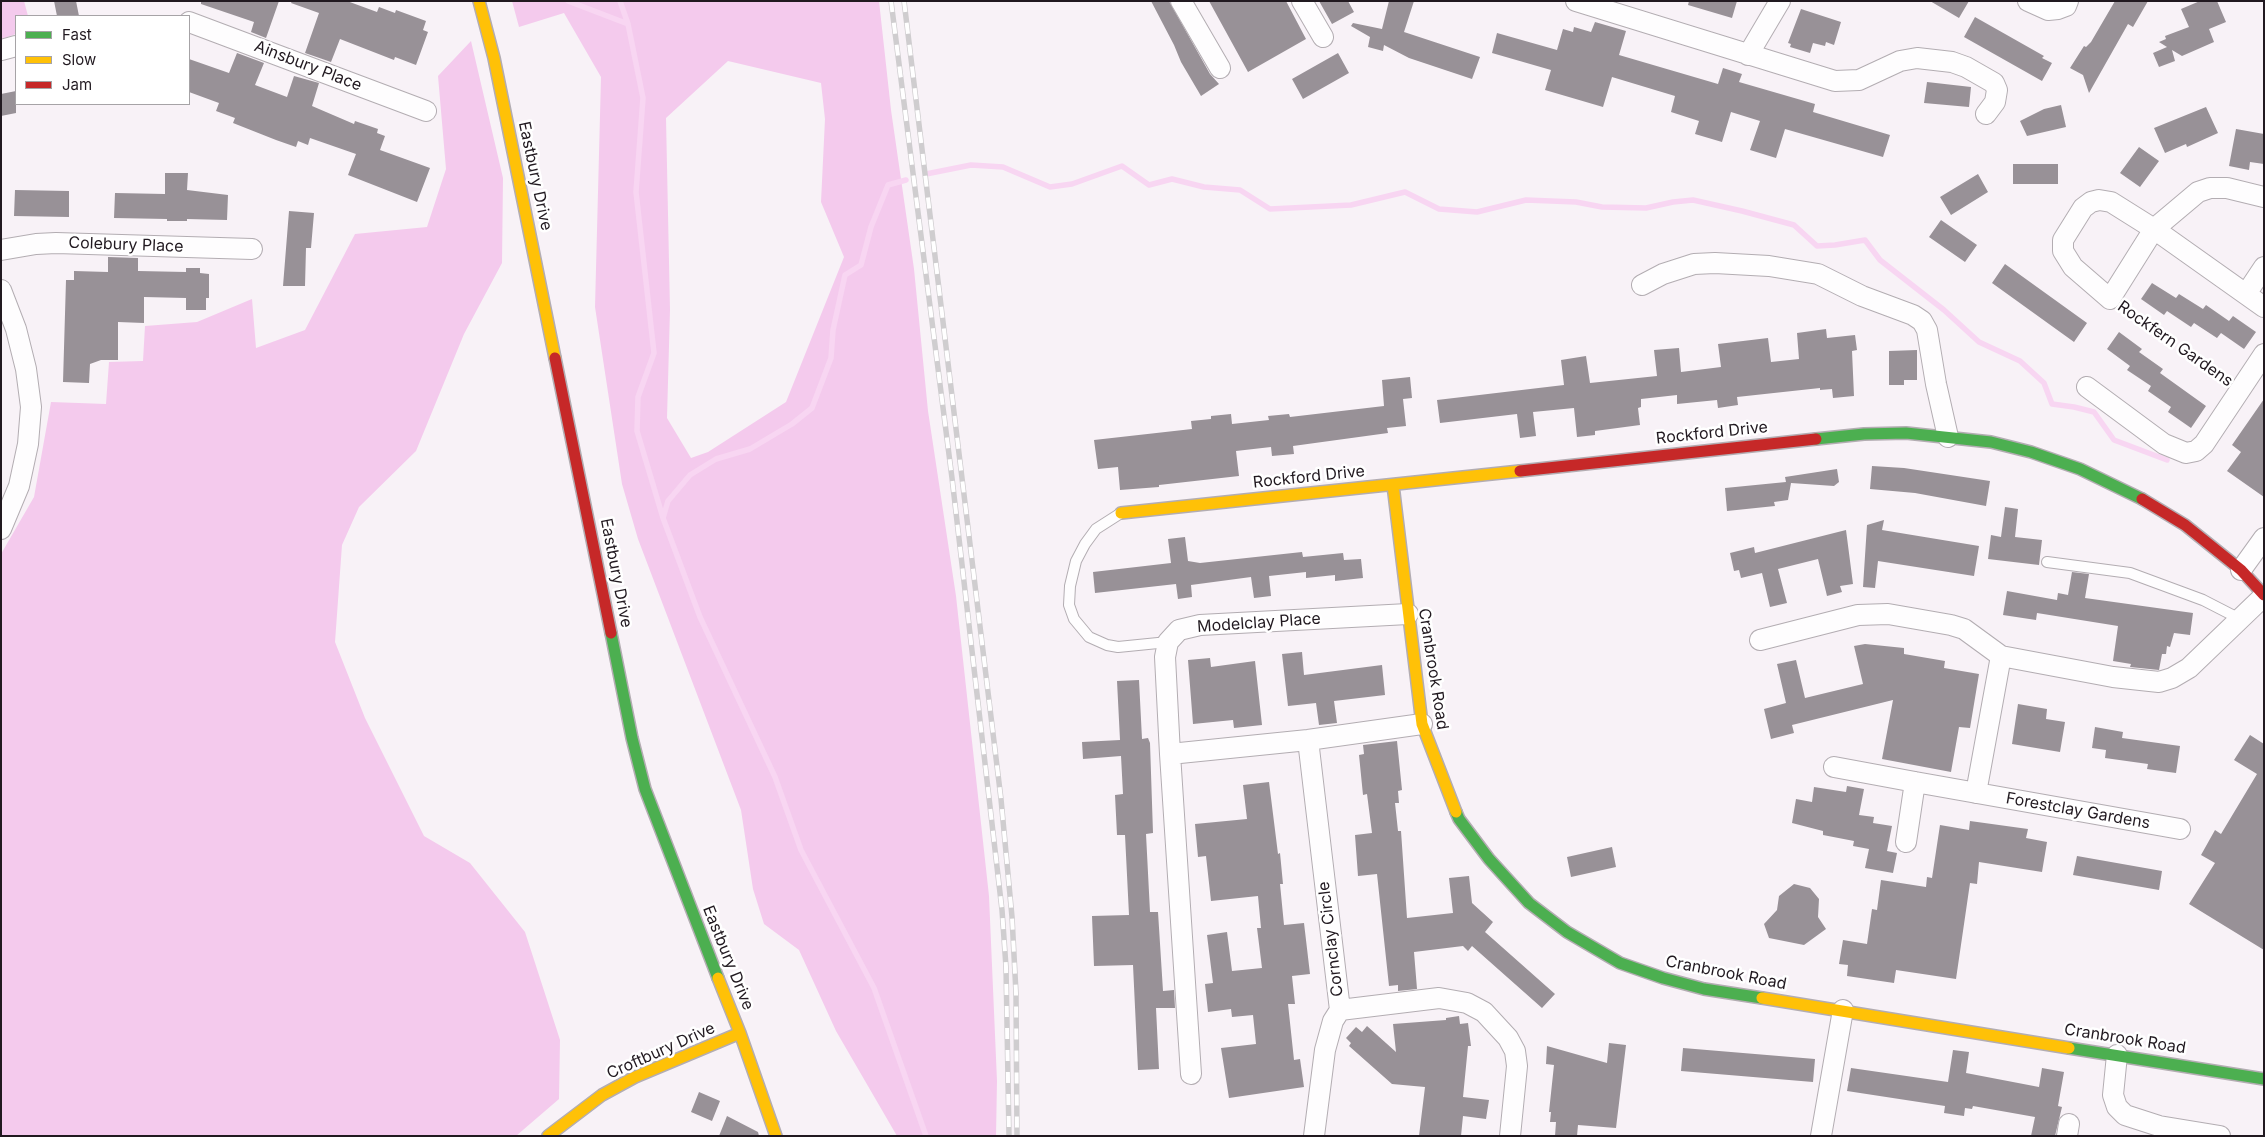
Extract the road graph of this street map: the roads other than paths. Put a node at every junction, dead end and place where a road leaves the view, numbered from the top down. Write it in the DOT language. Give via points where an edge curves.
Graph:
graph roads {
  1 [pos="478,1"];
  2 [pos="1181,1"];
  3 [pos="1302,1"];
  4 [pos="1576,1"];
  5 [pos="1780,1"];
  6 [pos="2028,1"];
  7 [pos="2068,1"];
  8 [pos="190,22"];
  9 [pos="1323,37"];
  10 [pos="15,46"];
  11 [pos="1,50"];
  12 [pos="1748,55"];
  13 [pos="1220,68"];
  14 [pos="426,111"];
  15 [pos="1986,114"];
  16 [pos="2264,197"];
  17 [pos="2154,229"];
  18 [pos="252,249"];
  19 [pos="1,250"];
  20 [pos="2264,267"];
  21 [pos="1642,285"];
  22 [pos="1,290"];
  23 [pos="2246,294"];
  24 [pos="2264,307"];
  25 [pos="2264,354"];
  26 [pos="2087,387"];
  27 [pos="1948,437"];
  28 [pos="1393,485"];
  29 [pos="1120,513"];
  30 [pos="1,529"];
  31 [pos="2264,538"];
  32 [pos="2047,562"];
  33 [pos="2241,570"];
  34 [pos="2264,596"];
  35 [pos="1408,614"];
  36 [pos="2240,619"];
  37 [pos="1760,640"];
  38 [pos="1168,642"];
  39 [pos="2001,656"];
  40 [pos="1422,724"];
  41 [pos="1308,740"];
  42 [pos="1170,754"];
  43 [pos="1834,767"];
  44 [pos="1915,782"];
  45 [pos="1976,793"];
  46 [pos="2180,829"];
  47 [pos="1906,842"];
  48 [pos="1340,1010"];
  49 [pos="1843,1010"];
  50 [pos="740,1034"];
  51 [pos="2117,1055"];
  52 [pos="1191,1074"];
  53 [pos="2264,1079"];
  54 [pos="548,1136"];
  55 [pos="776,1136"];
  56 [pos="1314,1136"];
  57 [pos="1510,1136"];
  58 [pos="1821,1136"];
  59 [pos="2220,1136"];
  1 -- 50 [label="street, Eastbury Drive" via="502,97 632,738 645,789 664,842"];
  2 -- 13 [label="street"];
  3 -- 9 [label="street"];
  4 -- 12 [label="street"];
  5 -- 12 [label="street"];
  6 -- 7 [label="street" via="2048,10 2066,6"];
  8 -- 14 [label="street, Ainsbury Place"];
  10 -- 11 [label="street"];
  12 -- 15 [label="street" via="1835,81 1859,80 1900,61 1936,59 1966,67 1994,83 1997,90 1994,102"];
  16 -- 17 [label="street, Rockfern Gardens" via="2227,188 2210,188 2198,192"];
  17 -- 17 [label="street, Rockfern Gardens" via="2110,298 2073,268 2063,252 2063,240 2083,208 2091,202 2111,202"];
  17 -- 23 [label="street, Rockfern Gardens"];
  18 -- 19 [label="street, Colebury Place" via="56,243"];
  20 -- 23 [label="street"];
  21 -- 27 [label="street" via="1694,264 1769,266 1818,274 1862,296 1913,315 1928,330"];
  22 -- 30 [label="street" via="16,329 31,407 28,444 19,486"];
  23 -- 24 [label="street, Rockfern Gardens"];
  25 -- 26 [label="street, Rockfern Gardens" via="2204,444 2196,451 2186,453 2164,444"];
  27 -- 28 [label="street, Rockford Drive" via="1864,434"];
  27 -- 33 [label="street, Rockford Drive" via="1991,442 2031,452 2088,473 2186,525"];
  28 -- 29 [label="street, Rockford Drive"];
  28 -- 35 [label="street, Cranbrook Road"];
  29 -- 38 [label="lane" via="1096,529 1076,560 1069,606 1074,619 1089,637 1107,645 1118,647"];
  31 -- 33 [label="street"];
  32 -- 36 [label="lane" via="2130,574 2203,600"];
  33 -- 34 [label="street, Rockford Drive"];
  34 -- 36 [label="street"];
  35 -- 38 [label="street, Modelclay Place" via="1200,625 1179,630"];
  35 -- 40 [label="street, Cranbrook Road"];
  36 -- 39 [label="street" via="2189,668 2159,682"];
  37 -- 39 [label="street" via="1858,615 1888,614 1951,624 1964,629"];
  38 -- 42 [label="street" via="1165,657"];
  39 -- 45 [label="street"];
  40 -- 41 [label="street"];
  40 -- 49 [label="street, Cranbrook Road" via="1459,819 1489,860 1529,903 1568,932 1620,962 1662,978 1704,988"];
  41 -- 42 [label="street"];
  41 -- 48 [label="street, Cornclay Circle"];
  42 -- 52 [label="street"];
  43 -- 44 [label="street, Forestclay Gardens"];
  44 -- 45 [label="street, Forestclay Gardens"];
  44 -- 47 [label="street"];
  45 -- 46 [label="street, Forestclay Gardens"];
  48 -- 56 [label="street, Cornclay Circle" via="1333,1021 1325,1050"];
  48 -- 57 [label="street" via="1439,998 1467,1003 1484,1012 1508,1038 1515,1051 1517,1066"];
  49 -- 51 [label="street, Cranbrook Road"];
  49 -- 58 [label="street"];
  50 -- 54 [label="street, Croftbury Drive" via="635,1077 602,1095"];
  50 -- 55 [label="street, Eastbury Drive"];
  51 -- 53 [label="street, Cranbrook Road"];
  51 -- 59 [label="street" via="2113,1095 2117,1107 2125,1115 2159,1126"];
}
